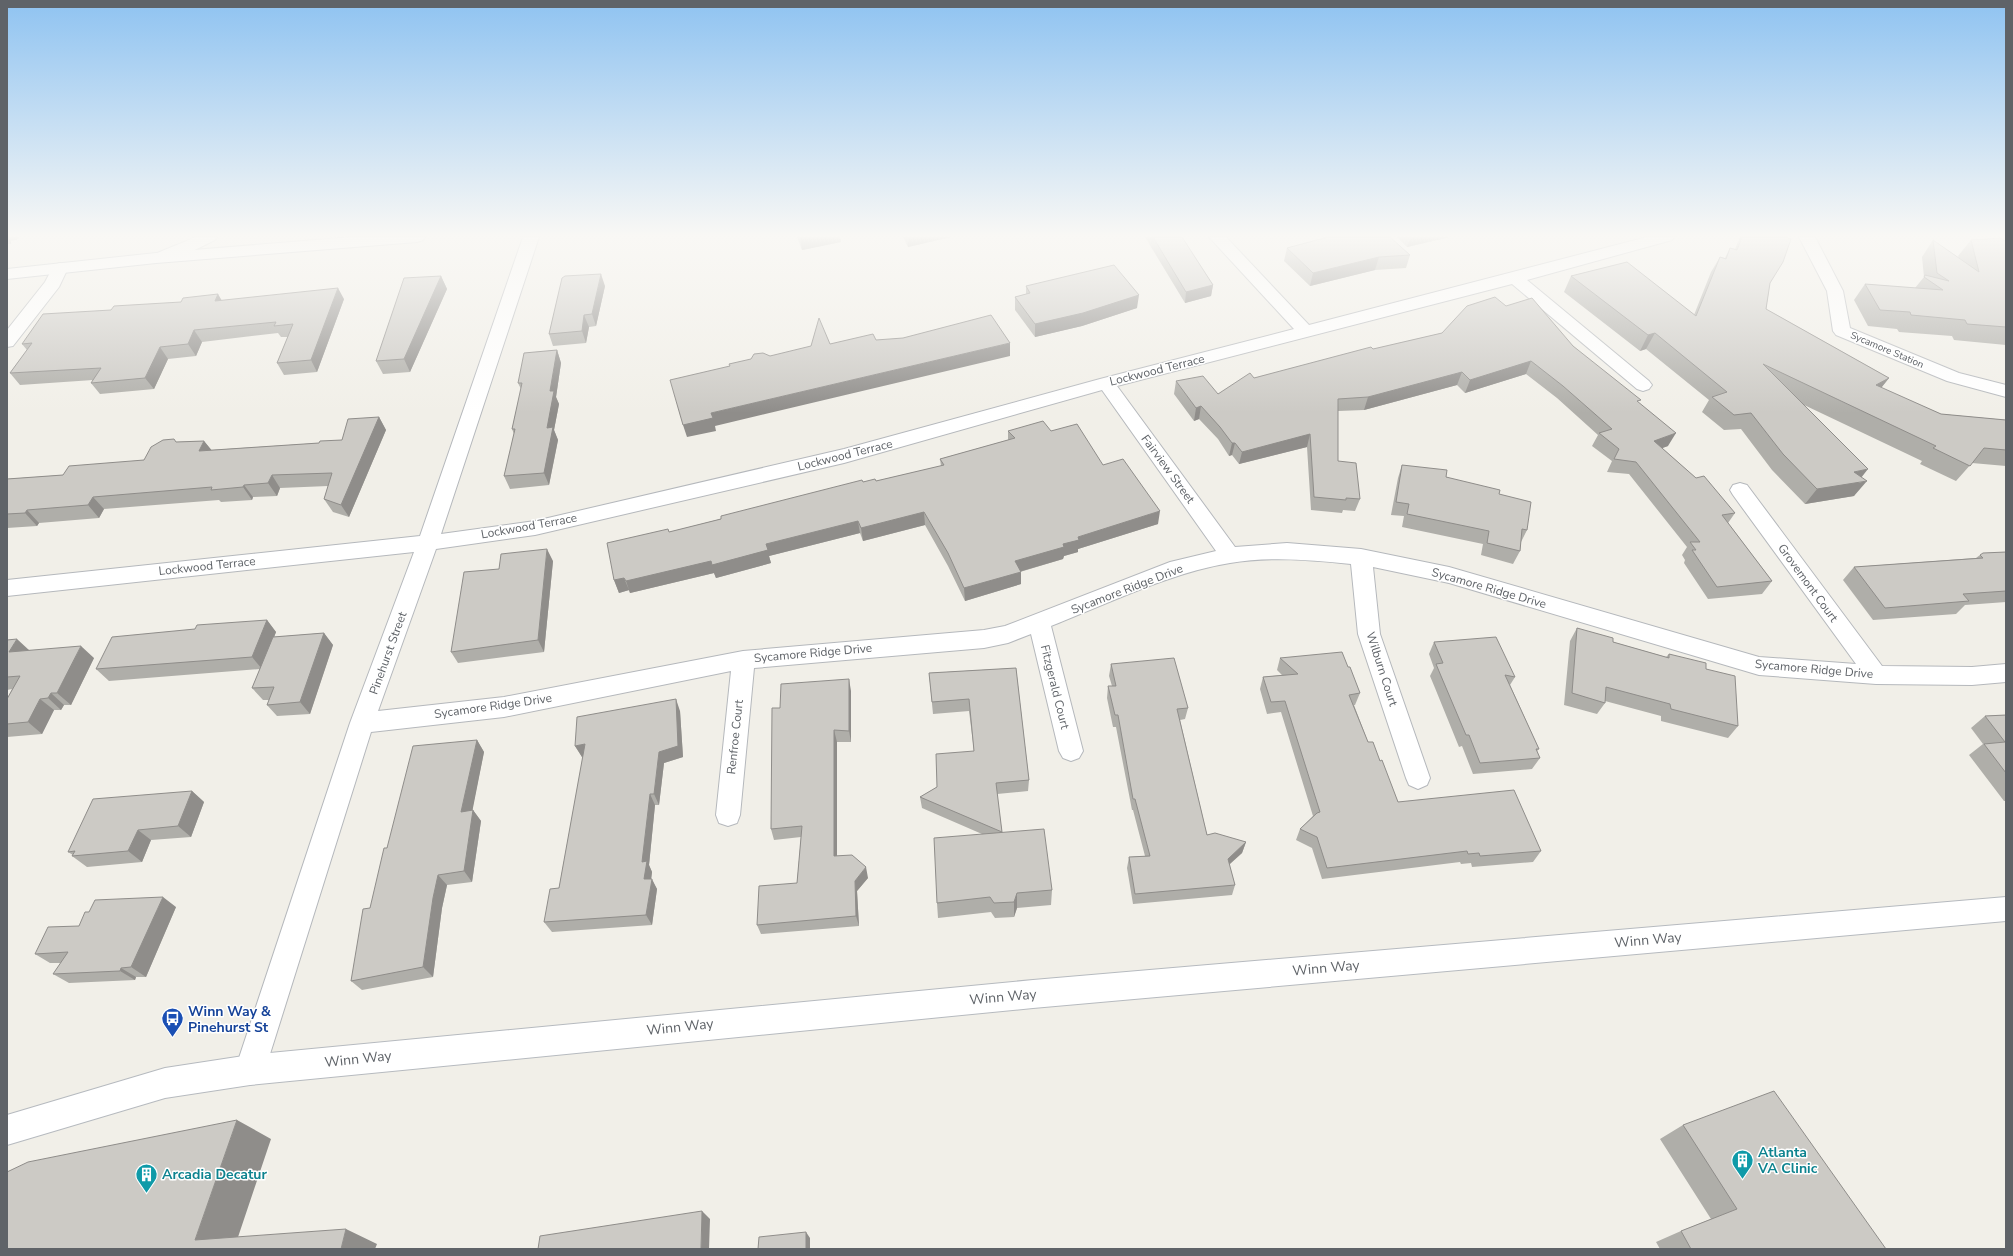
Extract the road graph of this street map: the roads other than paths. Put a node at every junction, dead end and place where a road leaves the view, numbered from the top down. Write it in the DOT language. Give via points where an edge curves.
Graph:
graph roads {
  1 [pos="42,296"];
  2 [pos="511,296"];
  3 [pos="1272,296"];
  4 [pos="1447,296"];
  5 [pos="1536,296"];
  6 [pos="1836,296"];
  7 [pos="1306,332"];
  8 [pos="7,342"];
  9 [pos="1106,383"];
  10 [pos="1643,386"];
  11 [pos="2006,391"];
  12 [pos="1740,490"];
  13 [pos="428,543"];
  14 [pos="1230,556"];
  15 [pos="1361,558"];
  16 [pos="7,588"];
  17 [pos="1039,623"];
  18 [pos="743,660"];
  19 [pos="2006,673"];
  20 [pos="1876,675"];
  21 [pos="362,723"];
  22 [pos="1070,751"];
  23 [pos="1418,778"];
  24 [pos="728,815"];
  25 [pos="2006,909"];
  26 [pos="250,1070"];
  27 [pos="7,1130"];
  1 -- 8 [label="street"];
  2 -- 13 [label="street, Pinehurst Street"];
  3 -- 7 [label="street"];
  4 -- 7 [label="street, Lockwood Terrace"];
  5 -- 10 [label="street"];
  6 -- 11 [label="street, Sycamore Station" via="1842,331 1953,378"];
  7 -- 9 [label="street, Lockwood Terrace"];
  9 -- 13 [label="street, Lockwood Terrace" via="844,456 535,528"];
  9 -- 14 [label="street, Fairview Street"];
  12 -- 20 [label="street, Grovemont Court"];
  13 -- 16 [label="street, Lockwood Terrace"];
  13 -- 21 [label="street, Pinehurst Street"];
  14 -- 15 [label="street, Sycamore Ridge Drive" via="1287,551"];
  14 -- 17 [label="street, Sycamore Ridge Drive" via="1178,568"];
  15 -- 20 [label="street, Sycamore Ridge Drive" via="1449,575 1759,666"];
  15 -- 23 [label="street, Wilburn Court" via="1369,634"];
  17 -- 18 [label="street, Sycamore Ridge Drive" via="984,639"];
  17 -- 22 [label="street, Fitzgerald Court"];
  18 -- 21 [label="street, Sycamore Ridge Drive" via="504,707"];
  18 -- 24 [label="street, Renfroe Court"];
  19 -- 20 [label="street, Sycamore Ridge Drive" via="1972,676"];
  21 -- 26 [label="street, Pinehurst Street"];
  25 -- 26 [label="street, Winn Way" via="1033,994"];
  26 -- 27 [label="street, Winn Way" via="165,1083"];
}
